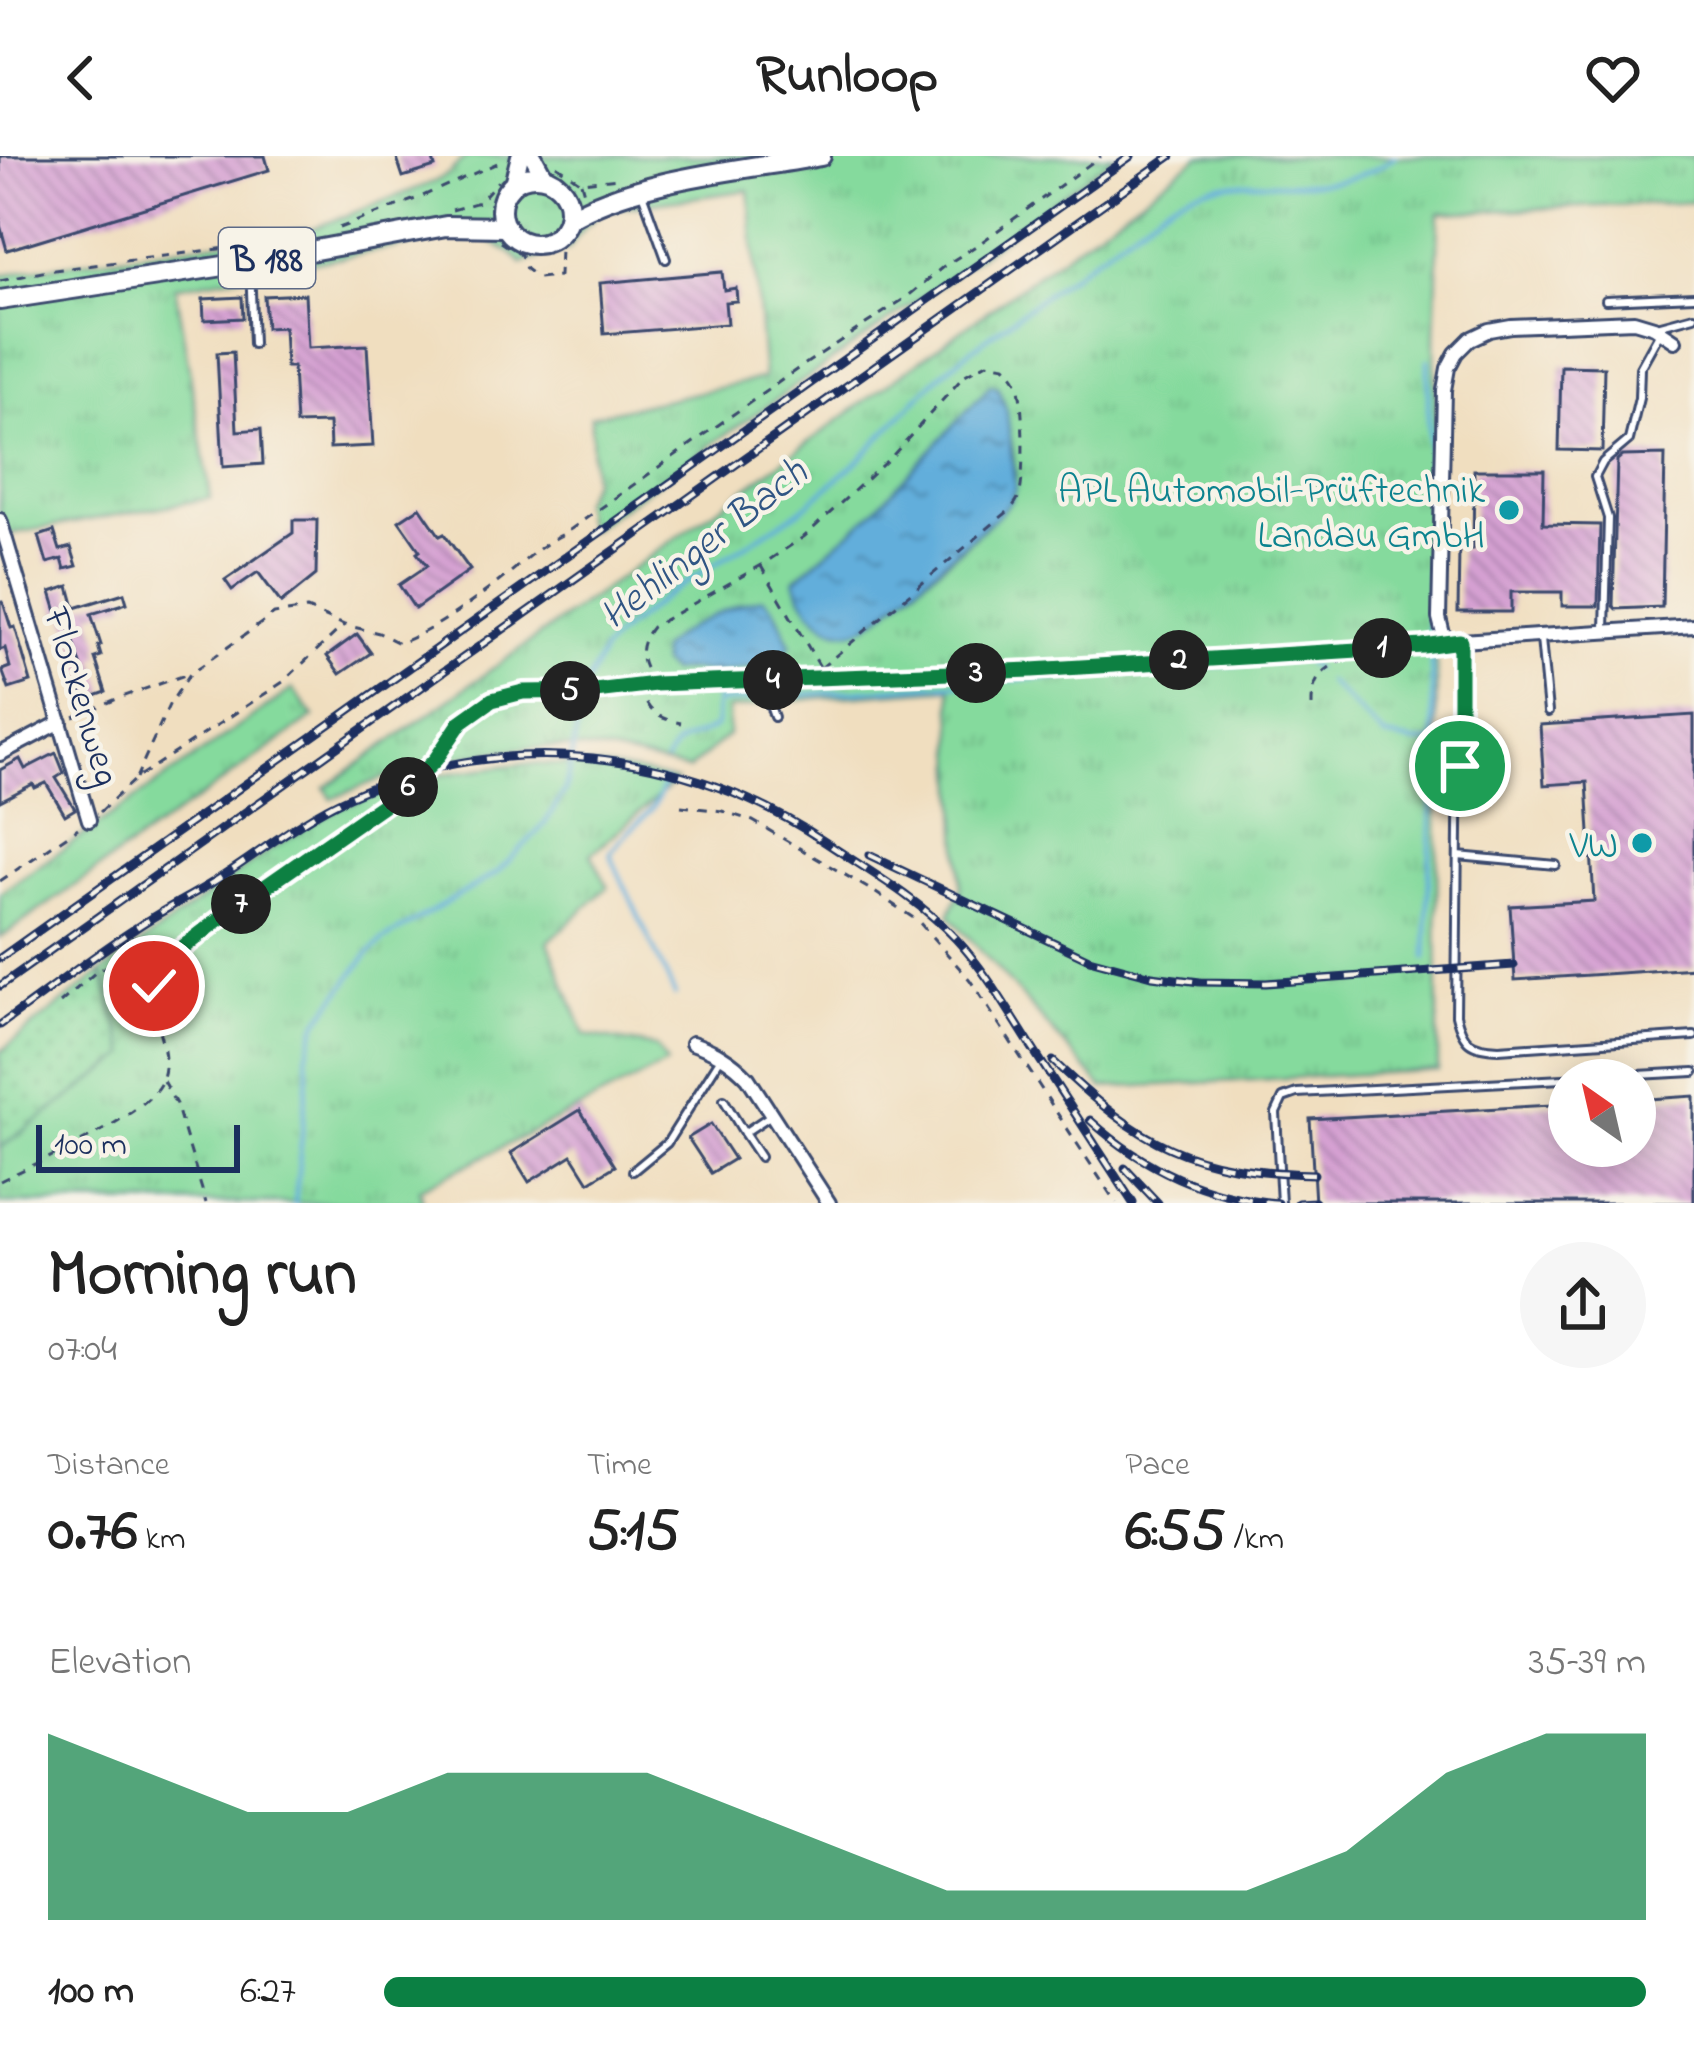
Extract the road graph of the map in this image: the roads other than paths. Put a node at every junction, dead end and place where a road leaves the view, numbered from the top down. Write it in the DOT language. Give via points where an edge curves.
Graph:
graph roads {
  1 [pos="533,156"];
  2 [pos="817,156"];
  3 [pos="512,157"];
  4 [pos="545,178"];
  5 [pos="509,190"];
  6 [pos="641,190"];
  7 [pos="579,194"];
  8 [pos="481,213"];
  9 [pos="506,227"];
  10 [pos="250,253"];
  11 [pos="665,259"];
  12 [pos="2,293"];
  13 [pos="1694,296"];
  14 [pos="1606,300"];
  15 [pos="1694,316"];
  16 [pos="1657,329"];
  17 [pos="1675,341"];
  18 [pos="253,344"];
  19 [pos="0,520"];
  20 [pos="1694,626"];
  21 [pos="1605,632"];
  22 [pos="1540,635"];
  23 [pos="1460,641"];
  24 [pos="772,680"];
  25 [pos="1548,712"];
  26 [pos="774,717"];
  27 [pos="61,722"];
  28 [pos="0,754"];
  29 [pos="89,820"];
  30 [pos="1458,856"];
  31 [pos="1556,865"];
  32 [pos="1694,1036"];
  33 [pos="692,1043"];
  34 [pos="722,1056"];
  35 [pos="1694,1072"];
  36 [pos="724,1100"];
  37 [pos="772,1115"];
  38 [pos="744,1132"];
  39 [pos="760,1157"];
  40 [pos="633,1172"];
  41 [pos="829,1203"];
  42 [pos="1281,1203"];
  1 -- 4 [label="main road"];
  2 -- 6 [label="main road"];
  3 -- 5 [label="main road"];
  4 -- 5 [label="main road" via="529,177"];
  4 -- 7 [label="main road"];
  5 -- 8 [label="main road"];
  5 -- 9 [label="main road"];
  6 -- 7 [label="main road"];
  6 -- 11 [label="lane"];
  7 -- 9 [label="main road" via="569,225 541,243"];
  8 -- 9 [label="main road, B 188"];
  8 -- 10 [label="main road, B 188"];
  10 -- 12 [label="main road, B 188"];
  10 -- 18 [label="lane"];
  13 -- 14 [label="lane"];
  15 -- 16 [label="lane"];
  16 -- 17 [label="street"];
  16 -- 21 [label="lane" via="1640,368 1629,440 1595,477 1608,518"];
  16 -- 23 [label="street" via="1634,320 1511,326 1470,339 1456,353 1444,390 1439,618 1444,642"];
  19 -- 27 [label="street, Flockenweg"];
  20 -- 21 [label="street"];
  21 -- 22 [label="street"];
  22 -- 23 [label="street"];
  22 -- 25 [label="lane"];
  23 -- 30 [label="lane"];
  24 -- 26 [label="lane"];
  27 -- 28 [label="street"];
  27 -- 29 [label="street, Flockenweg"];
  30 -- 31 [label="lane"];
  30 -- 32 [label="lane" via="1456,1015 1467,1041 1499,1049"];
  33 -- 34 [label="street"];
  34 -- 37 [label="street"];
  34 -- 40 [label="lane" via="661,1151"];
  35 -- 42 [label="lane" via="1298,1093 1283,1098 1276,1113"];
  36 -- 38 [label="lane"];
  37 -- 38 [label="lane"];
  37 -- 41 [label="street"];
  38 -- 39 [label="lane"];
}
